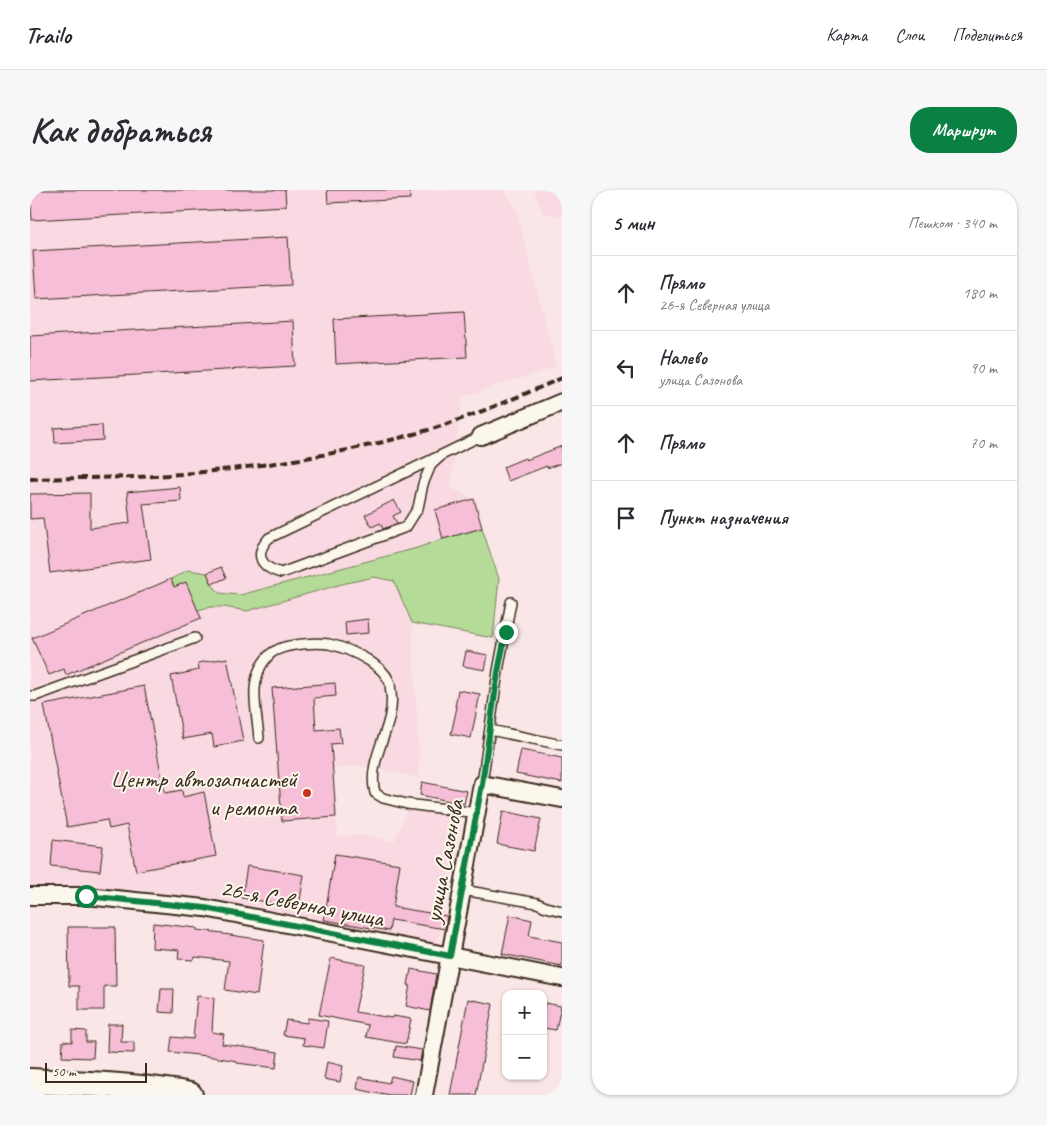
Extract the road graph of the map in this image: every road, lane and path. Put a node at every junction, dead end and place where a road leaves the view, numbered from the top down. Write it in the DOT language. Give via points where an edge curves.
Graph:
graph roads {
  1 [pos="562,402"];
  2 [pos="481,436"];
  3 [pos="442,455"];
  4 [pos="511,602"];
  5 [pos="195,638"];
  6 [pos="30,696"];
  7 [pos="490,730"];
  8 [pos="258,738"];
  9 [pos="562,745"];
  10 [pos="482,784"];
  11 [pos="562,799"];
  12 [pos="477,813"];
  13 [pos="463,890"];
  14 [pos="30,896"];
  15 [pos="562,911"];
  16 [pos="450,956"];
  17 [pos="562,978"];
  18 [pos="30,1081"];
  19 [pos="190,1095"];
  20 [pos="424,1095"];
  1 -- 2 [label="street"];
  2 -- 3 [label="lane"];
  3 -- 3 [label="lane" via="431,465 418,508 406,527 281,573 264,563 260,553 262,544 269,538"];
  4 -- 7 [label="lane"];
  5 -- 6 [label="lane"];
  7 -- 9 [label="lane"];
  7 -- 10 [label="lane"];
  8 -- 12 [label="lane" via="254,688 264,660 276,650 304,643 329,644 354,652 380,668 390,682 392,702 374,765 372,784 375,793 407,804"];
  10 -- 11 [label="street"];
  10 -- 12 [label="street, улица Сазонова"];
  12 -- 13 [label="street, улица Сазонова"];
  13 -- 15 [label="lane" via="537,903"];
  13 -- 16 [label="street, улица Сазонова"];
  14 -- 16 [label="street, 26-я Северная улица" via="86,896 205,908"];
  16 -- 17 [label="street, 26-я Северная улица"];
  16 -- 20 [label="street, улица Сазонова"];
  18 -- 19 [label="main road" via="108,1085"];
}
